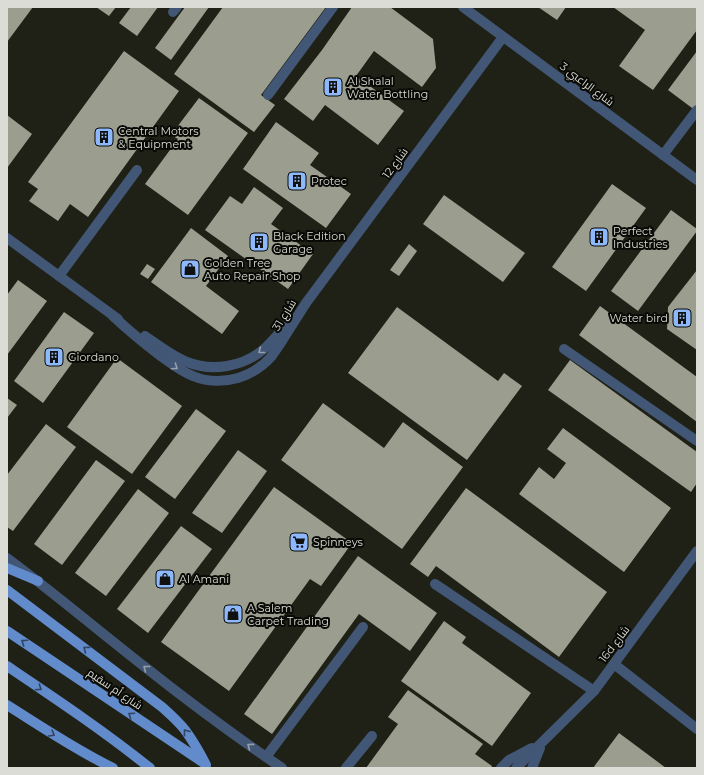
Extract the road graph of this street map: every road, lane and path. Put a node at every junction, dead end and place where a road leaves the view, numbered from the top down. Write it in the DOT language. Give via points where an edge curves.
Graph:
graph roads {
  1 [pos="333,7"];
  2 [pos="462,7"];
  3 [pos="503,37"];
  4 [pos="268,95"];
  5 [pos="697,110"];
  6 [pos="663,155"];
  7 [pos="137,170"];
  8 [pos="697,180"];
  9 [pos="7,238"];
  10 [pos="59,276"];
  11 [pos="306,303"];
  12 [pos="113,316"];
  13 [pos="564,349"];
  14 [pos="697,441"];
  15 [pos="697,551"];
  16 [pos="7,558"];
  17 [pos="7,568"];
  18 [pos="38,581"];
  19 [pos="435,584"];
  20 [pos="7,590"];
  21 [pos="363,627"];
  22 [pos="7,631"];
  23 [pos="614,664"];
  24 [pos="7,666"];
  25 [pos="594,691"];
  26 [pos="7,705"];
  27 [pos="697,729"];
  28 [pos="372,736"];
  29 [pos="541,744"];
  30 [pos="266,758"];
  31 [pos="208,767"];
  32 [pos="113,768"];
  33 [pos="150,768"];
  34 [pos="282,768"];
  35 [pos="346,768"];
  36 [pos="501,768"];
  37 [pos="516,768"];
  38 [pos="532,768"];
  1 -- 4 [label="street"];
  2 -- 3 [label="street, شارع الراعبي 3"];
  3 -- 6 [label="street, شارع الراعبي 3"];
  3 -- 11 [label="street, شارع 12"];
  5 -- 6 [label="street"];
  6 -- 8 [label="street, شارع الراعبي 3"];
  7 -- 10 [label="street"];
  9 -- 10 [label="street, شارع 31"];
  10 -- 12 [label="street, شارع 31"];
  11 -- 12 [label="street, شارع 31, one-way" via="255,356 222,367 198,366 187,362"];
  12 -- 11 [label="street, شارع 31, one-way" via="142,342 182,371 213,381 245,376 263,364 271,357"];
  13 -- 14 [label="street"];
  15 -- 23 [label="street, 16d شارع"];
  16 -- 18 [label="street"];
  17 -- 18 [label="main road"];
  30 -- 18 [label="street, one-way" via="145,667"];
  19 -- 25 [label="street"];
  31 -- 20 [label="main road, one-way" via="185,730 162,707"];
  21 -- 30 [label="street"];
  31 -- 22 [label="main road, شارع أم سقيم, one-way"];
  23 -- 25 [label="street, 16d شارع"];
  23 -- 27 [label="street"];
  24 -- 33 [label="main road, one-way"];
  25 -- 29 [label="street, 16d شارع"];
  26 -- 32 [label="main road, one-way" via="72,746"];
  28 -- 35 [label="street"];
  29 -- 36 [label="street" via="509,760"];
  29 -- 37 [label="street, 16d شارع"];
  29 -- 38 [label="street, 16d شارع"];
  30 -- 34 [label="street"];
}
